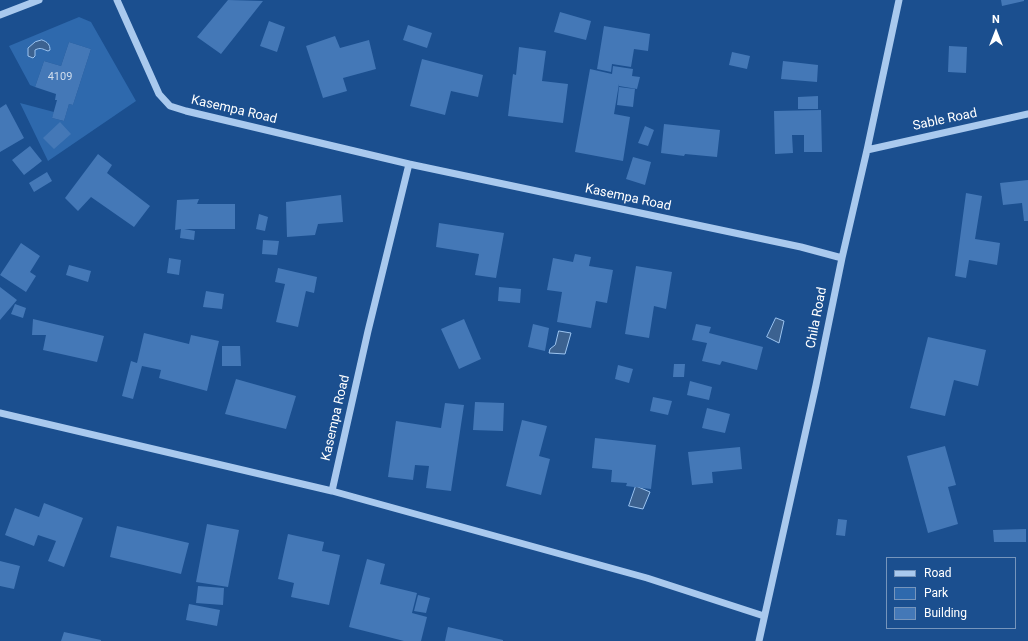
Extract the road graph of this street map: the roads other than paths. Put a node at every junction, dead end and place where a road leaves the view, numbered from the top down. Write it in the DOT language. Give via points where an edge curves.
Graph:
graph roads {
  1 [pos="39,0"];
  2 [pos="117,0"];
  3 [pos="899,0"];
  4 [pos="0,15"];
  5 [pos="1028,114"];
  6 [pos="868,150"];
  7 [pos="409,164"];
  8 [pos="842,258"];
  9 [pos="0,413"];
  10 [pos="332,490"];
  11 [pos="764,616"];
  12 [pos="759,641"];
  1 -- 4 [label="street"];
  2 -- 7 [label="street, Kasempa Road" via="159,94 170,106"];
  3 -- 6 [label="street, Chila Road"];
  5 -- 6 [label="street, Sable Road"];
  6 -- 8 [label="street, Chila Road"];
  7 -- 8 [label="street, Kasempa Road" via="801,247"];
  7 -- 10 [label="street, Kasempa Road"];
  8 -- 11 [label="street, Chila Road"];
  9 -- 10 [label="street"];
  10 -- 11 [label="street" via="648,578"];
  11 -- 12 [label="street, Chila Road"];
}
